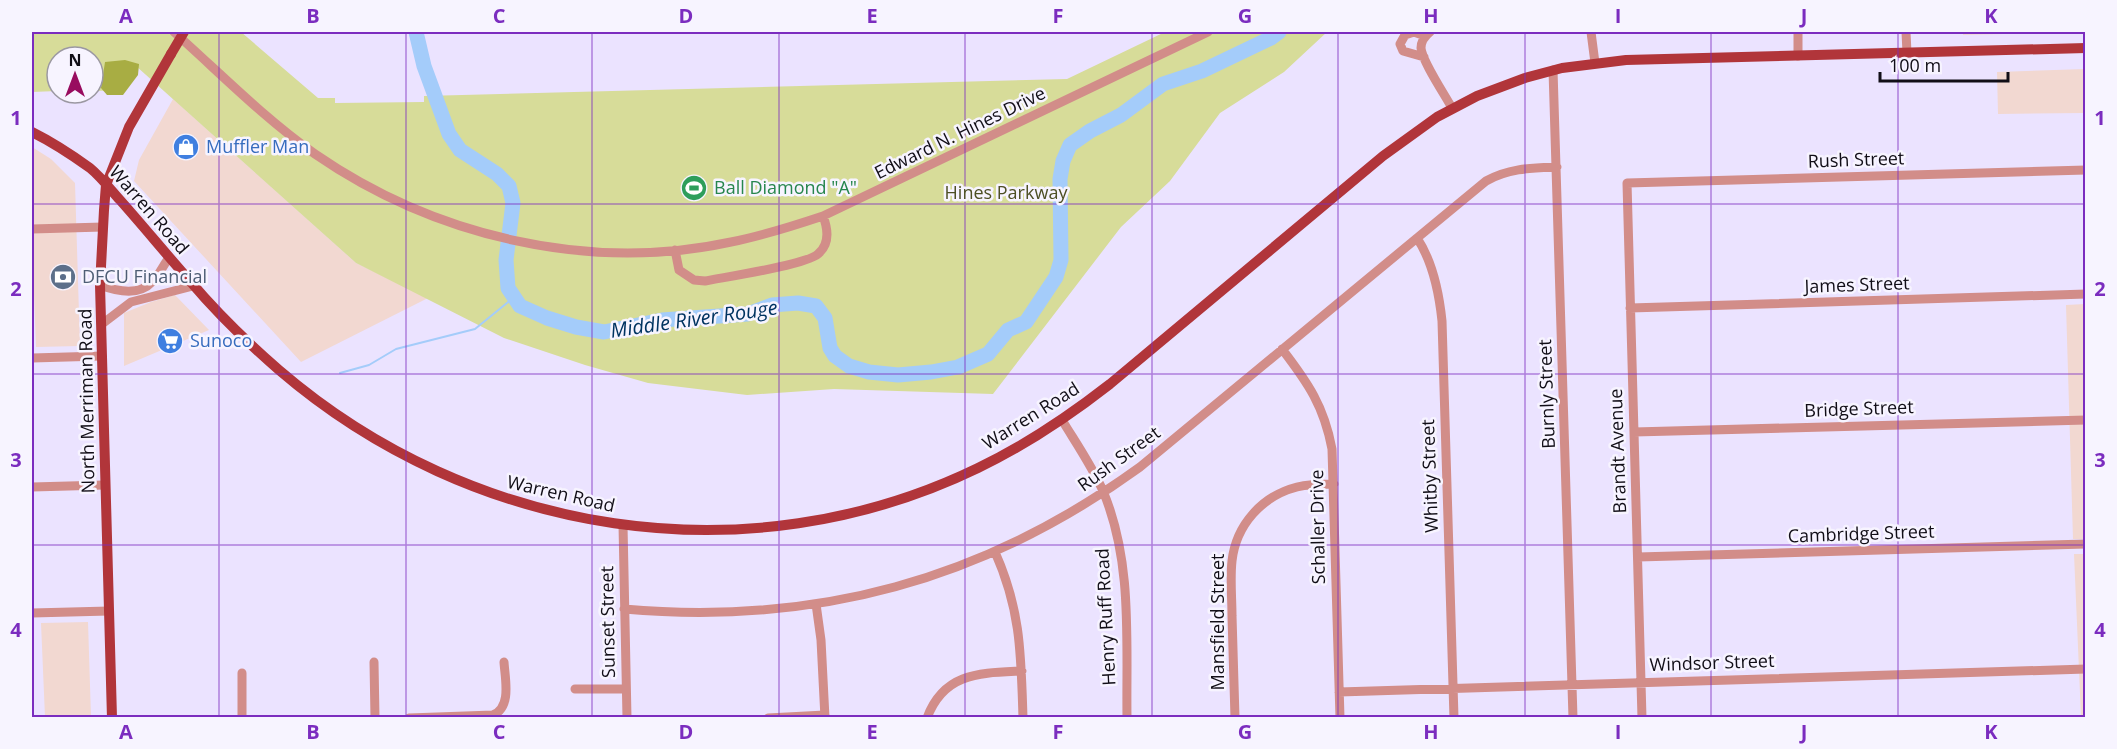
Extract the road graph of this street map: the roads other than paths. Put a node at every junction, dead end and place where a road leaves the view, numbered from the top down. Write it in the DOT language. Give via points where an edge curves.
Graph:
graph roads {
  1 [pos="174,32"];
  2 [pos="184,32"];
  3 [pos="1208,32"];
  4 [pos="1591,32"];
  5 [pos="1798,32"];
  6 [pos="1906,32"];
  7 [pos="1428,34"];
  8 [pos="2085,48"];
  9 [pos="1907,53"];
  10 [pos="1798,56"];
  11 [pos="1424,57"];
  12 [pos="1595,63"];
  13 [pos="1553,70"];
  14 [pos="1452,108"];
  15 [pos="32,132"];
  16 [pos="1557,167"];
  17 [pos="2085,170"];
  18 [pos="1627,183"];
  19 [pos="106,185"];
  20 [pos="823,216"];
  21 [pos="103,227"];
  22 [pos="32,229"];
  23 [pos="1417,238"];
  24 [pos="675,250"];
  25 [pos="169,258"];
  26 [pos="100,285"];
  27 [pos="193,286"];
  28 [pos="2085,294"];
  29 [pos="1630,308"];
  30 [pos="102,324"];
  31 [pos="1282,349"];
  32 [pos="102,356"];
  33 [pos="32,358"];
  34 [pos="1062,420"];
  35 [pos="2085,420"];
  36 [pos="1634,432"];
  37 [pos="1334,484"];
  38 [pos="105,485"];
  39 [pos="32,486"];
  40 [pos="1104,493"];
  41 [pos="623,525"];
  42 [pos="2085,544"];
  43 [pos="995,552"];
  44 [pos="1638,557"];
  45 [pos="816,604"];
  46 [pos="624,609"];
  47 [pos="109,611"];
  48 [pos="32,613"];
  49 [pos="374,662"];
  50 [pos="504,662"];
  51 [pos="2085,669"];
  52 [pos="1022,671"];
  53 [pos="242,672"];
  54 [pos="1641,682"];
  55 [pos="1572,684"];
  56 [pos="575,689"];
  57 [pos="626,689"];
  58 [pos="1453,689"];
  59 [pos="1339,692"];
  60 [pos="825,716"];
  61 [pos="112,717"];
  62 [pos="242,717"];
  63 [pos="375,717"];
  64 [pos="409,717"];
  65 [pos="627,717"];
  66 [pos="768,717"];
  67 [pos="927,717"];
  68 [pos="1023,717"];
  69 [pos="1127,717"];
  70 [pos="1235,717"];
  71 [pos="1340,717"];
  72 [pos="1454,717"];
  73 [pos="1573,717"];
  74 [pos="1642,717"];
  1 -- 24 [label="street, Edward N. Hines Drive" via="283,130 384,195 490,235 525,243 596,252"];
  2 -- 19 [label="main road, North Merriman Road, bridge" via="129,127"];
  3 -- 20 [label="street, Edward N. Hines Drive"];
  4 -- 12 [label="street"];
  5 -- 10 [label="street"];
  6 -- 9 [label="street"];
  7 -- 11 [label="street" via="1421,49"];
  7 -- 11 [label="street" via="1405,35 1400,44 1403,51"];
  8 -- 9 [label="main road, Warren Road"];
  9 -- 10 [label="main road, Warren Road"];
  10 -- 12 [label="main road, Warren Road"];
  11 -- 14 [label="street"];
  12 -- 13 [label="main road, Warren Road"];
  13 -- 14 [label="main road, Warren Road" via="1500,86"];
  13 -- 16 [label="street, Burnly Street"];
  14 -- 34 [label="main road, Warren Road" via="1395,146"];
  15 -- 19 [label="main road, Warren Road" via="92,169"];
  16 -- 23 [label="street, Rush Street" via="1517,170 1493,177"];
  16 -- 55 [label="street, Burnly Street"];
  17 -- 18 [label="street, Rush Street"];
  18 -- 29 [label="street, Brandt Avenue"];
  19 -- 21 [label="main road, North Merriman Road"];
  19 -- 25 [label="main road, Warren Road"];
  20 -- 24 [label="street, Edward N. Hines Drive" via="747,239"];
  20 -- 24 [label="street" via="825,245 817,256 787,264 694,280 679,270"];
  21 -- 22 [label="street"];
  21 -- 26 [label="main road, North Merriman Road"];
  23 -- 31 [label="street, Rush Street"];
  23 -- 58 [label="street, Whitby Street" via="1432,271 1442,321"];
  25 -- 26 [label="street" via="145,287 129,291"];
  25 -- 27 [label="main road, Warren Road"];
  26 -- 30 [label="main road, North Merriman Road"];
  27 -- 30 [label="street" via="131,302"];
  27 -- 41 [label="main road, Warren Road" via="298,385 345,421 398,453 510,500"];
  28 -- 29 [label="street, James Street"];
  29 -- 36 [label="street, Brandt Avenue"];
  30 -- 32 [label="main road, North Merriman Road"];
  31 -- 37 [label="street, Schaller Drive" via="1309,383 1323,411 1332,449"];
  31 -- 40 [label="street, Rush Street"];
  32 -- 33 [label="street"];
  32 -- 38 [label="main road, North Merriman Road"];
  34 -- 40 [label="street, Henry Ruff Road"];
  34 -- 41 [label="main road, Warren Road" via="1011,452 953,479 851,512 797,523 727,530"];
  35 -- 36 [label="street, Bridge Street"];
  36 -- 44 [label="street, Brandt Avenue"];
  37 -- 59 [label="street, Schaller Drive"];
  37 -- 70 [label="street, Mansfield Street" via="1310,484 1284,491 1249,517 1235,545 1231,572"];
  38 -- 39 [label="street"];
  38 -- 47 [label="main road, North Merriman Road"];
  40 -- 43 [label="street, Rush Street"];
  40 -- 69 [label="street, Henry Ruff Road" via="1117,532 1124,578"];
  41 -- 46 [label="street, Sunset Street"];
  42 -- 44 [label="street, Cambridge Street"];
  43 -- 45 [label="street, Rush Street" via="902,585"];
  43 -- 52 [label="street" via="1015,610"];
  44 -- 54 [label="street, Brandt Avenue"];
  45 -- 46 [label="street, Rush Street" via="717,613"];
  45 -- 60 [label="street"];
  46 -- 57 [label="street, Sunset Street"];
  47 -- 48 [label="street"];
  47 -- 61 [label="main road, North Merriman Road"];
  49 -- 63 [label="street"];
  50 -- 64 [label="street" via="505,701 499,712"];
  51 -- 54 [label="street, Windsor Street"];
  52 -- 67 [label="street" via="984,672 958,680 938,697"];
  52 -- 68 [label="street"];
  53 -- 62 [label="street"];
  54 -- 55 [label="street, Windsor Street"];
  54 -- 74 [label="street, Brandt Avenue"];
  55 -- 58 [label="street, Windsor Street"];
  55 -- 73 [label="street, Burnly Street"];
  56 -- 57 [label="street"];
  57 -- 65 [label="street, Sunset Street"];
  58 -- 59 [label="street, Windsor Street"];
  58 -- 72 [label="street, Whitby Street"];
  59 -- 71 [label="street, Schaller Drive"];
  60 -- 66 [label="street"];
}
